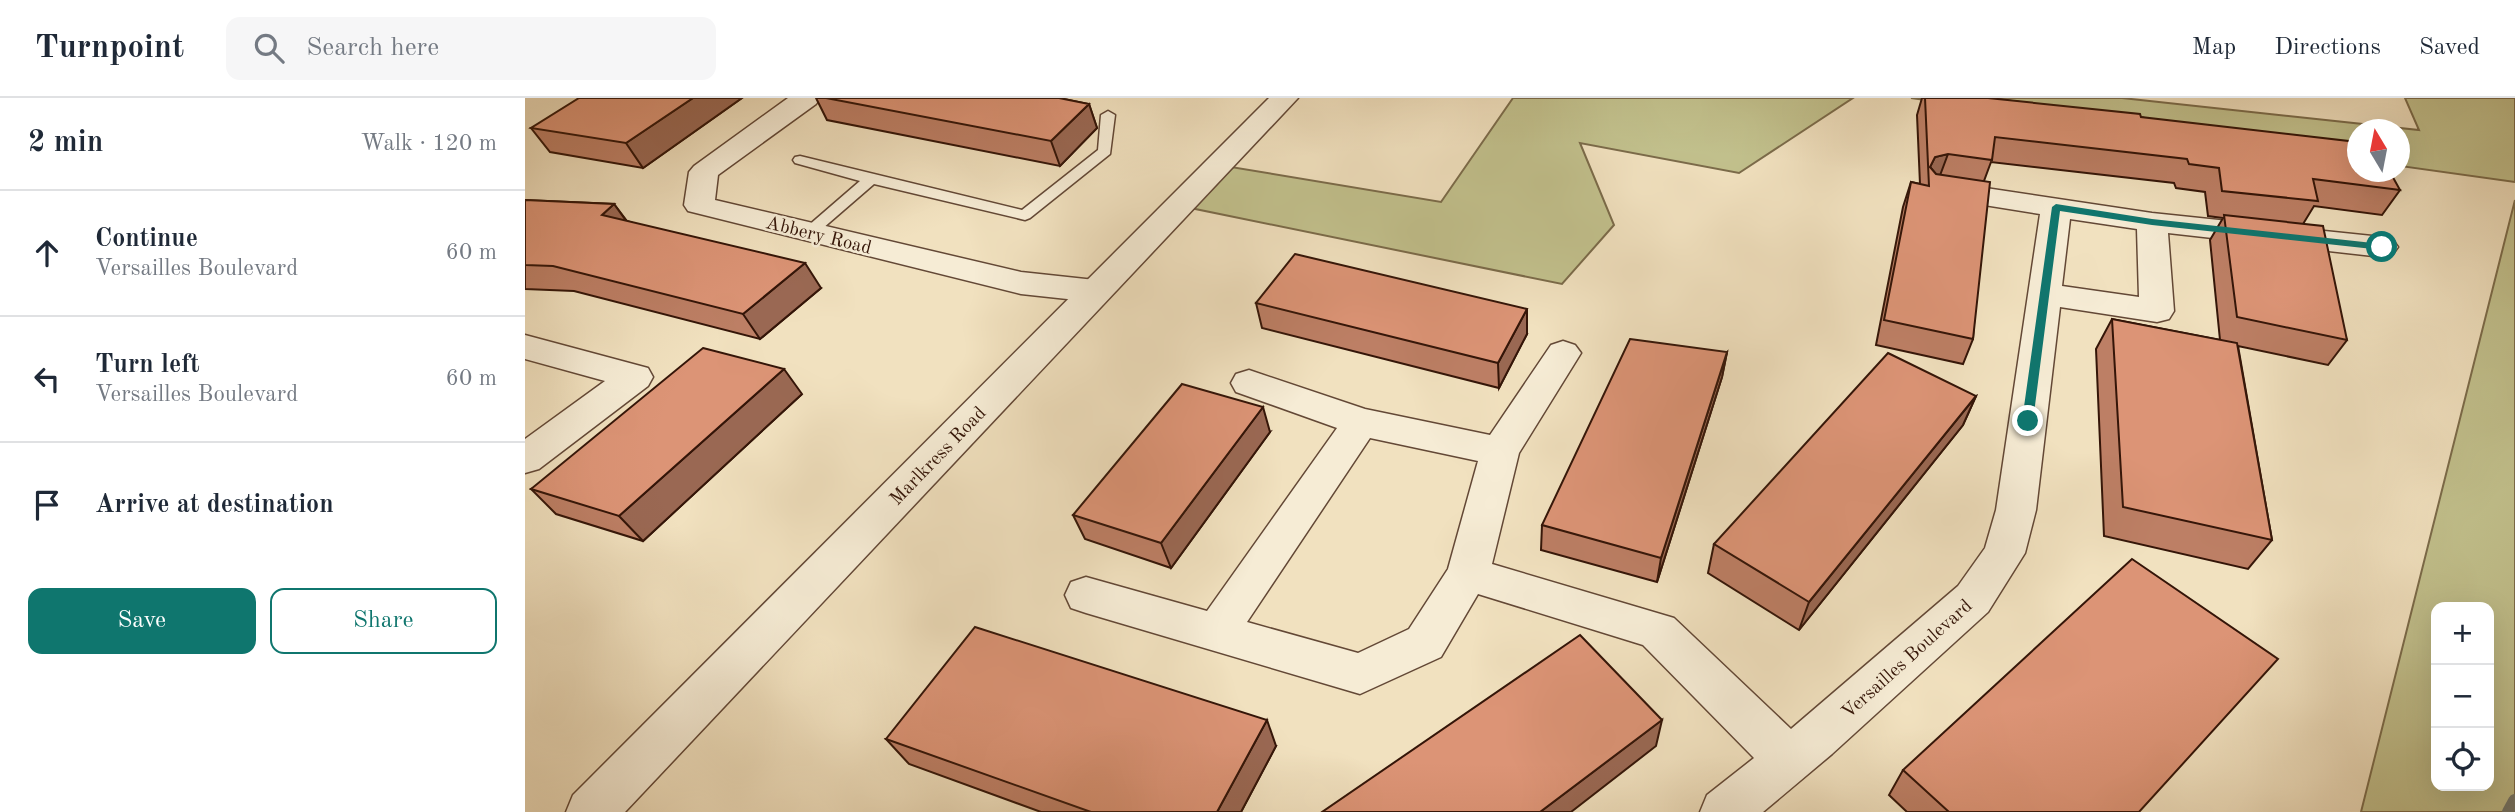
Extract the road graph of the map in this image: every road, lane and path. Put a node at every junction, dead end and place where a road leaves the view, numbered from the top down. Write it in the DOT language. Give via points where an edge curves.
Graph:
graph roads {
  1 [pos="806,98"];
  2 [pos="1284,98"];
  3 [pos="1108,115"];
  4 [pos="800,160"];
  5 [pos="870,179"];
  6 [pos="1939,190"];
  7 [pos="2056,207"];
  8 [pos="2152,222"];
  9 [pos="810,232"];
  10 [pos="2382,247"];
  11 [pos="1095,291"];
  12 [pos="2045,294"];
  13 [pos="525,347"];
  14 [pos="1563,353"];
  15 [pos="1249,383"];
  16 [pos="1361,422"];
  17 [pos="1500,451"];
  18 [pos="525,459"];
  19 [pos="1468,574"];
  20 [pos="1086,595"];
  21 [pos="1216,633"];
  22 [pos="1789,760"];
  23 [pos="591,812"];
  24 [pos="1725,812"];
  1 -- 9 [label="street, Abbery Road" via="703,172 699,205"];
  2 -- 11 [label="street, Marlkress Road"];
  3 -- 5 [label="lane" via="1105,151 1025,215"];
  4 -- 5 [label="lane"];
  5 -- 9 [label="lane"];
  6 -- 7 [label="street"];
  7 -- 8 [label="street"];
  7 -- 12 [label="street, Versailles Boulevard"];
  8 -- 10 [label="street"];
  8 -- 12 [label="street" via="2157,311"];
  9 -- 11 [label="street, Abbery Road" via="1021,284"];
  11 -- 23 [label="street, Marlkress Road"];
  12 -- 22 [label="street, Versailles Boulevard" via="2016,510 2004,553 1973,599"];
  13 -- 18 [label="street" via="635,377"];
  14 -- 17 [label="street"];
  15 -- 16 [label="street"];
  16 -- 17 [label="street"];
  16 -- 21 [label="street"];
  17 -- 19 [label="street"];
  19 -- 21 [label="street" via="1425,643 1360,674"];
  19 -- 22 [label="street" via="1658,631"];
  20 -- 21 [label="street"];
  22 -- 24 [label="street, Versailles Boulevard"];
}
